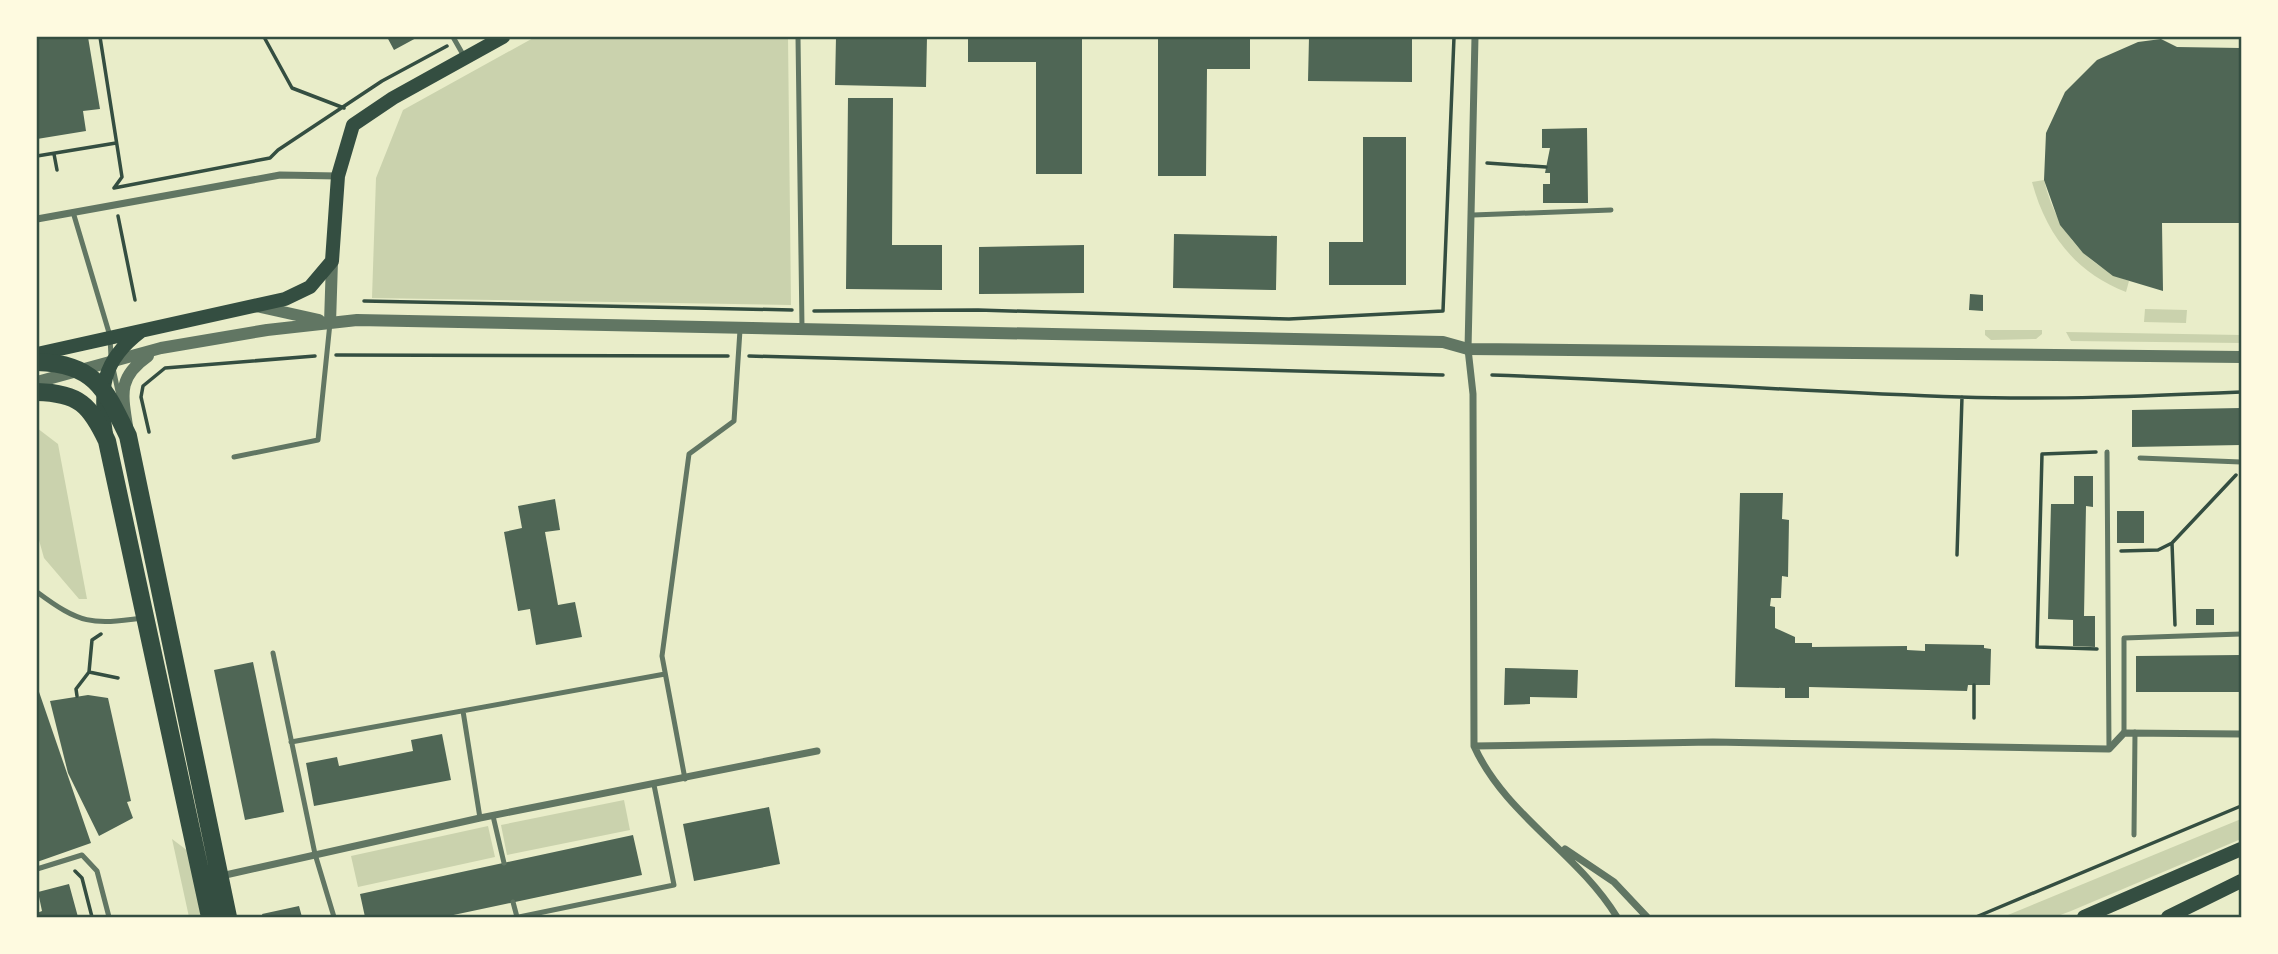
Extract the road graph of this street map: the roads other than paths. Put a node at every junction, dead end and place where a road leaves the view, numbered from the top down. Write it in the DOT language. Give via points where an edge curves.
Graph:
graph roads {
  1 [pos="453,37"];
  2 [pos="503,37"];
  3 [pos="798,37"];
  4 [pos="1475,37"];
  5 [pos="465,58"];
  6 [pos="338,176"];
  7 [pos="1611,210"];
  8 [pos="73,212"];
  9 [pos="1473,215"];
  10 [pos="37,219"];
  11 [pos="331,261"];
  12 [pos="256,306"];
  13 [pos="330,323"];
  14 [pos="158,326"];
  15 [pos="741,329"];
  16 [pos="802,330"];
  17 [pos="110,336"];
  18 [pos="161,348"];
  19 [pos="1468,349"];
  20 [pos="37,354"];
  21 [pos="2241,357"];
  22 [pos="37,362"];
  23 [pos="112,363"];
  24 [pos="81,371"];
  25 [pos="37,382"];
  26 [pos="103,388"];
  27 [pos="37,392"];
  28 [pos="128,436"];
  29 [pos="107,441"];
  30 [pos="2107,452"];
  31 [pos="234,457"];
  32 [pos="2140,458"];
  33 [pos="2241,462"];
  34 [pos="37,592"];
  35 [pos="147,617"];
  36 [pos="2241,634"];
  37 [pos="273,653"];
  38 [pos="665,674"];
  39 [pos="464,711"];
  40 [pos="2135,732"];
  41 [pos="2123,733"];
  42 [pos="2241,734"];
  43 [pos="291,742"];
  44 [pos="1474,747"];
  45 [pos="2109,749"];
  46 [pos="817,751"];
  47 [pos="685,779"];
  48 [pos="654,785"];
  49 [pos="492,816"];
  50 [pos="480,818"];
  51 [pos="2134,835"];
  52 [pos="1548,837"];
  53 [pos="2241,849"];
  54 [pos="315,854"];
  55 [pos="504,863"];
  56 [pos="40,866"];
  57 [pos="220,876"];
  58 [pos="2241,881"];
  59 [pos="513,902"];
  60 [pos="109,917"];
  61 [pos="210,917"];
  62 [pos="228,917"];
  63 [pos="334,917"];
  64 [pos="518,917"];
  65 [pos="1617,917"];
  66 [pos="1647,917"];
  67 [pos="2084,917"];
  68 [pos="2168,917"];
  1 -- 5 [label="lane"];
  2 -- 5 [label="main road"];
  3 -- 16 [label="lane"];
  4 -- 9 [label="street"];
  5 -- 6 [label="main road" via="353,125"];
  6 -- 8 [label="street" via="281,175"];
  6 -- 11 [label="main road"];
  7 -- 9 [label="lane"];
  8 -- 10 [label="street"];
  8 -- 17 [label="lane"];
  9 -- 19 [label="street"];
  11 -- 12 [label="main road" via="310,286 285,299"];
  11 -- 13 [label="street"];
  12 -- 13 [label="street"];
  12 -- 14 [label="main road"];
  13 -- 15 [label="street"];
  13 -- 18 [label="street"];
  13 -- 31 [label="lane" via="318,440"];
  14 -- 17 [label="main road"];
  14 -- 23 [label="main road" via="122,345"];
  15 -- 16 [label="street"];
  15 -- 38 [label="lane" via="734,421 689,454 662,656"];
  16 -- 19 [label="street" via="1443,342"];
  17 -- 20 [label="main road"];
  17 -- 23 [label="lane"];
  18 -- 23 [label="street"];
  18 -- 28 [label="street" via="133,367 125,381"];
  19 -- 21 [label="street"];
  19 -- 44 [label="street" via="1474,394"];
  22 -- 24 [label="main road"];
  23 -- 24 [label="street"];
  23 -- 26 [label="main road"];
  23 -- 28 [label="lane"];
  24 -- 25 [label="street"];
  24 -- 26 [label="main road" via="94,376"];
  26 -- 28 [label="main road"];
  26 -- 29 [label="main road" via="100,400"];
  27 -- 29 [label="main road" via="82,401 95,415"];
  28 -- 57 [label="main road"];
  29 -- 35 [label="main road"];
  30 -- 45 [label="lane"];
  32 -- 33 [label="lane"];
  34 -- 35 [label="lane" via="67,615 99,624"];
  35 -- 61 [label="main road"];
  36 -- 41 [label="lane" via="2124,638"];
  37 -- 43 [label="lane"];
  38 -- 39 [label="lane"];
  38 -- 47 [label="lane"];
  39 -- 43 [label="lane"];
  39 -- 50 [label="lane"];
  40 -- 41 [label="street"];
  40 -- 42 [label="street"];
  40 -- 51 [label="lane"];
  41 -- 45 [label="street"];
  43 -- 54 [label="lane"];
  44 -- 45 [label="street" via="1713,742"];
  44 -- 52 [label="street" via="1494,780"];
  46 -- 47 [label="street"];
  47 -- 48 [label="street"];
  48 -- 49 [label="street"];
  48 -- 64 [label="lane" via="674,885"];
  49 -- 50 [label="street"];
  49 -- 55 [label="lane"];
  50 -- 54 [label="street"];
  52 -- 65 [label="street" via="1577,865"];
  52 -- 66 [label="street" via="1614,882"];
  53 -- 67 [label="main road"];
  54 -- 57 [label="street"];
  54 -- 63 [label="lane"];
  56 -- 60 [label="lane" via="82,855 97,871"];
  57 -- 62 [label="main road"];
  58 -- 68 [label="main road"];
  59 -- 64 [label="lane"];
}
